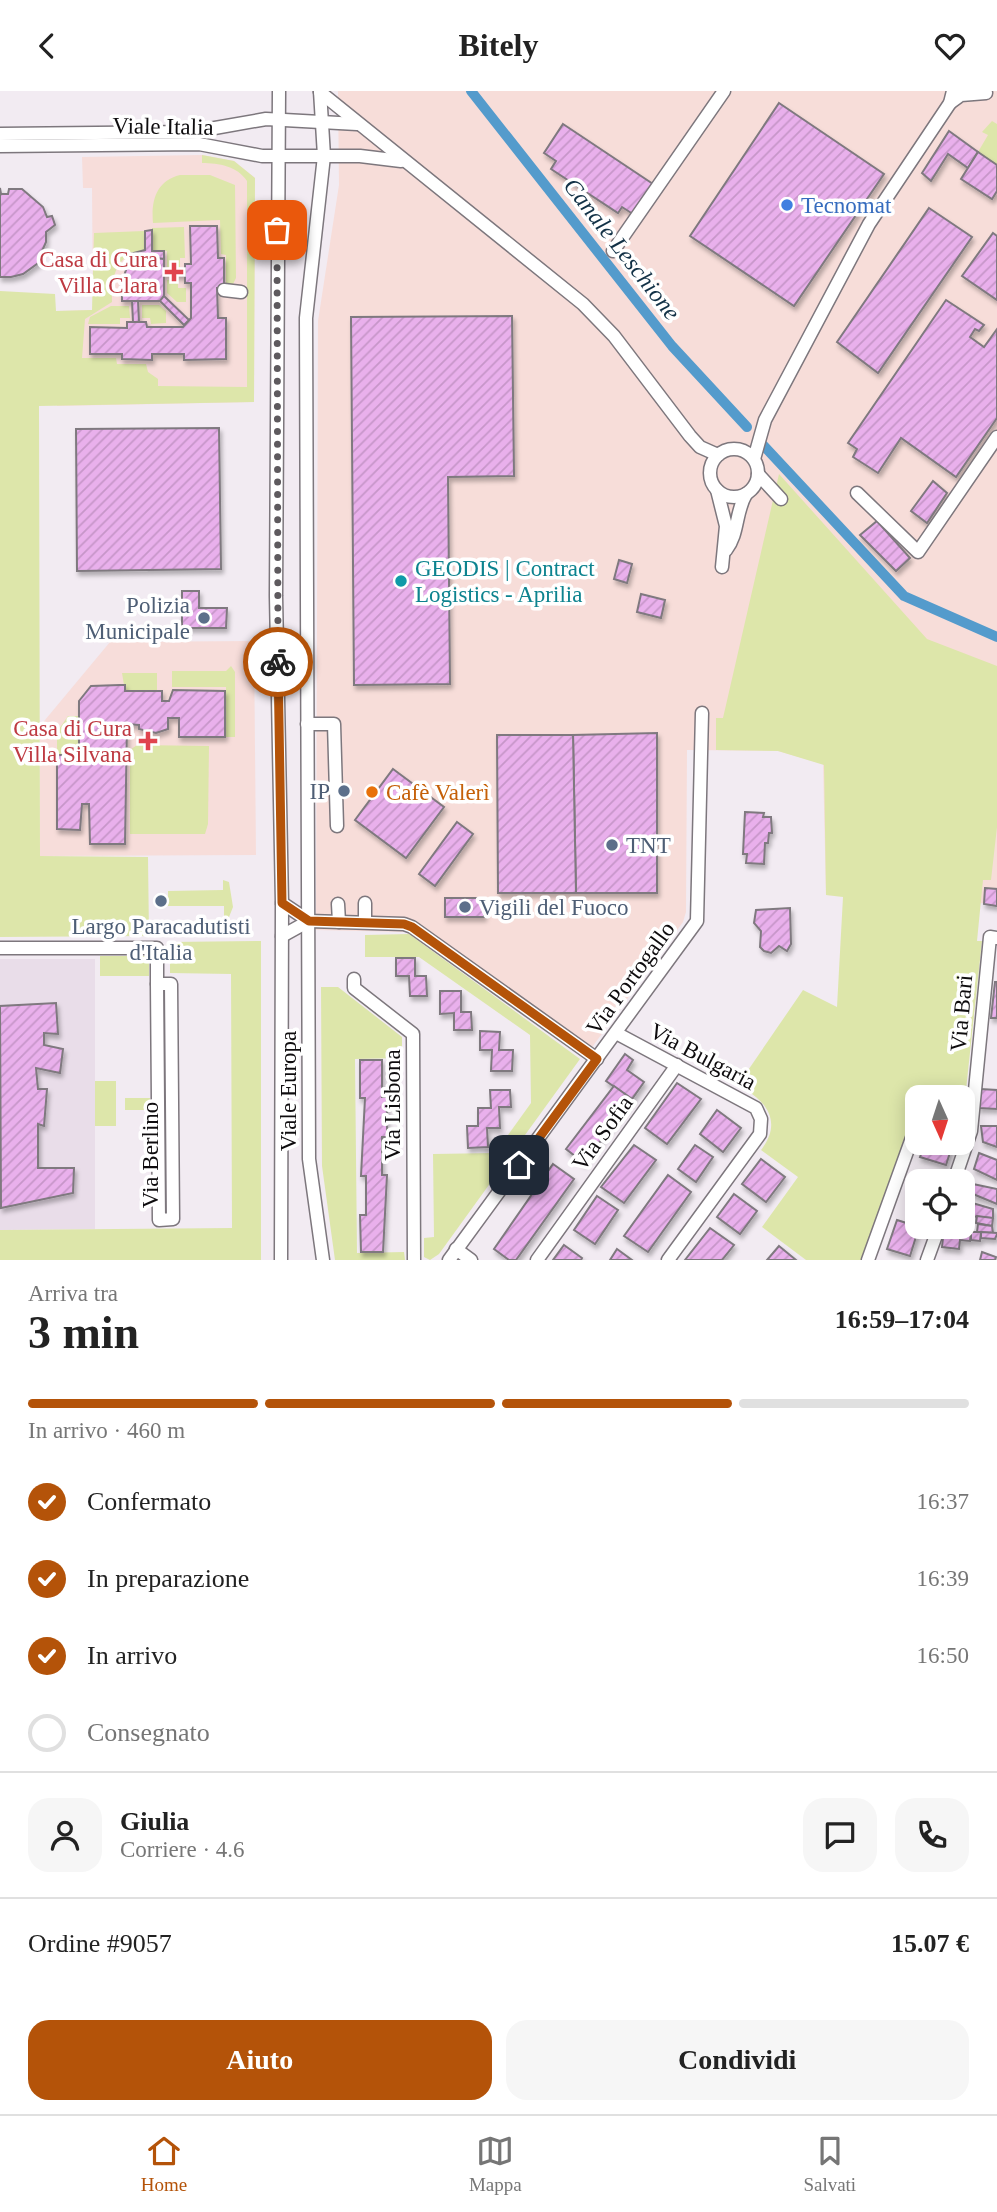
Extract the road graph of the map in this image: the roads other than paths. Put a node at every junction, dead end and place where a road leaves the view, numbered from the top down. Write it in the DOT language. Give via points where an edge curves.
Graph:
graph roads {
  1 [pos="279,91"];
  2 [pos="724,91"];
  3 [pos="320,92"];
  4 [pos="989,95"];
  5 [pos="952,97"];
  6 [pos="279,120"];
  7 [pos="323,122"];
  8 [pos="357,124"];
  9 [pos="0,134"];
  10 [pos="0,146"];
  11 [pos="279,156"];
  12 [pos="324,156"];
  13 [pos="402,161"];
  14 [pos="613,251"];
  15 [pos="225,290"];
  16 [pos="241,292"];
  17 [pos="765,420"];
  18 [pos="690,436"];
  19 [pos="997,437"];
  20 [pos="733,449"];
  21 [pos="718,455"];
  22 [pos="754,459"];
  23 [pos="758,474"];
  24 [pos="710,475"];
  25 [pos="716,490"];
  26 [pos="749,492"];
  27 [pos="858,493"];
  28 [pos="726,550"];
  29 [pos="722,567"];
  30 [pos="702,713"];
  31 [pos="307,724"];
  32 [pos="337,825"];
  33 [pos="282,903"];
  34 [pos="365,903"];
  35 [pos="338,904"];
  36 [pos="309,921"];
  37 [pos="339,922"];
  38 [pos="365,922"];
  39 [pos="282,936"];
  40 [pos="997,938"];
  41 [pos="0,948"];
  42 [pos="354,979"];
  43 [pos="157,984"];
  44 [pos="616,1033"];
  45 [pos="597,1059"];
  46 [pos="677,1065"];
  47 [pos="971,1085"];
  48 [pos="906,1155"];
  49 [pos="935,1239"];
  50 [pos="453,1255"];
  51 [pos="281,1260"];
  52 [pos="323,1260"];
  53 [pos="414,1260"];
  54 [pos="471,1260"];
  55 [pos="537,1260"];
  56 [pos="668,1260"];
  57 [pos="868,1260"];
  58 [pos="927,1260"];
  1 -- 6 [label="street, Viale Europa"];
  2 -- 14 [label="street"];
  3 -- 7 [label="street, Viale Europa"];
  3 -- 8 [label="street"];
  4 -- 5 [label="street"];
  5 -- 17 [label="street" via="869,224"];
  6 -- 7 [label="street, Viale Italia"];
  6 -- 9 [label="street, Viale Italia" via="192,132"];
  6 -- 11 [label="street, Viale Europa"];
  7 -- 8 [label="street, Viale Italia"];
  7 -- 12 [label="street, Viale Europa"];
  8 -- 13 [label="street"];
  10 -- 11 [label="street, Viale Italia" via="199,145"];
  11 -- 12 [label="street, Viale Italia"];
  11 -- 33 [label="street, Viale Europa" via="276,596"];
  12 -- 13 [label="street, Viale Italia"];
  12 -- 31 [label="street, Viale Europa" via="306,318"];
  13 -- 18 [label="street" via="583,304 614,336"];
  15 -- 16 [label="street"];
  17 -- 20 [label="street"];
  17 -- 22 [label="street"];
  18 -- 21 [label="street"];
  18 -- 24 [label="street"];
  19 -- 27 [label="street" via="918,552"];
  20 -- 21 [label="street"];
  20 -- 22 [label="street"];
  21 -- 24 [label="street"];
  22 -- 23 [label="street"];
  23 -- 26 [label="street"];
  23 -- 26 [label="street" via="778,496"];
  24 -- 25 [label="street"];
  25 -- 26 [label="street" via="730,497"];
  25 -- 28 [label="street" via="724,509"];
  26 -- 28 [label="street" via="738,507 733,541"];
  28 -- 29 [label="street"];
  30 -- 44 [label="street, Via Portogallo" via="697,921"];
  31 -- 32 [label="street" via="334,724"];
  31 -- 36 [label="street, Viale Europa"];
  33 -- 36 [label="street"];
  33 -- 39 [label="street, Viale Europa"];
  34 -- 38 [label="street"];
  35 -- 37 [label="street"];
  36 -- 37 [label="street"];
  36 -- 39 [label="street"];
  36 -- 52 [label="street, Viale Europa" via="310,1169"];
  37 -- 38 [label="street"];
  38 -- 45 [label="street" via="412,927"];
  39 -- 51 [label="street, Viale Europa"];
  40 -- 47 [label="street, Via Bari" via="990,937"];
  41 -- 43 [label="street, Via Berlino" via="157,948"];
  42 -- 53 [label="street, Via Lisbona" via="354,988 413,1034"];
  43 -- 43 [label="street, Via Berlino" via="159,1220 173,1219 171,984"];
  44 -- 45 [label="street, Via Portogallo"];
  44 -- 46 [label="street, Via Bulgaria"];
  45 -- 50 [label="street, Via Portogallo"];
  46 -- 55 [label="street, Via Sofia"];
  46 -- 56 [label="street, Via Bulgaria" via="756,1108 763,1127"];
  48 -- 57 [label="street"];
  49 -- 58 [label="street"];
  50 -- 54 [label="street"];
}
